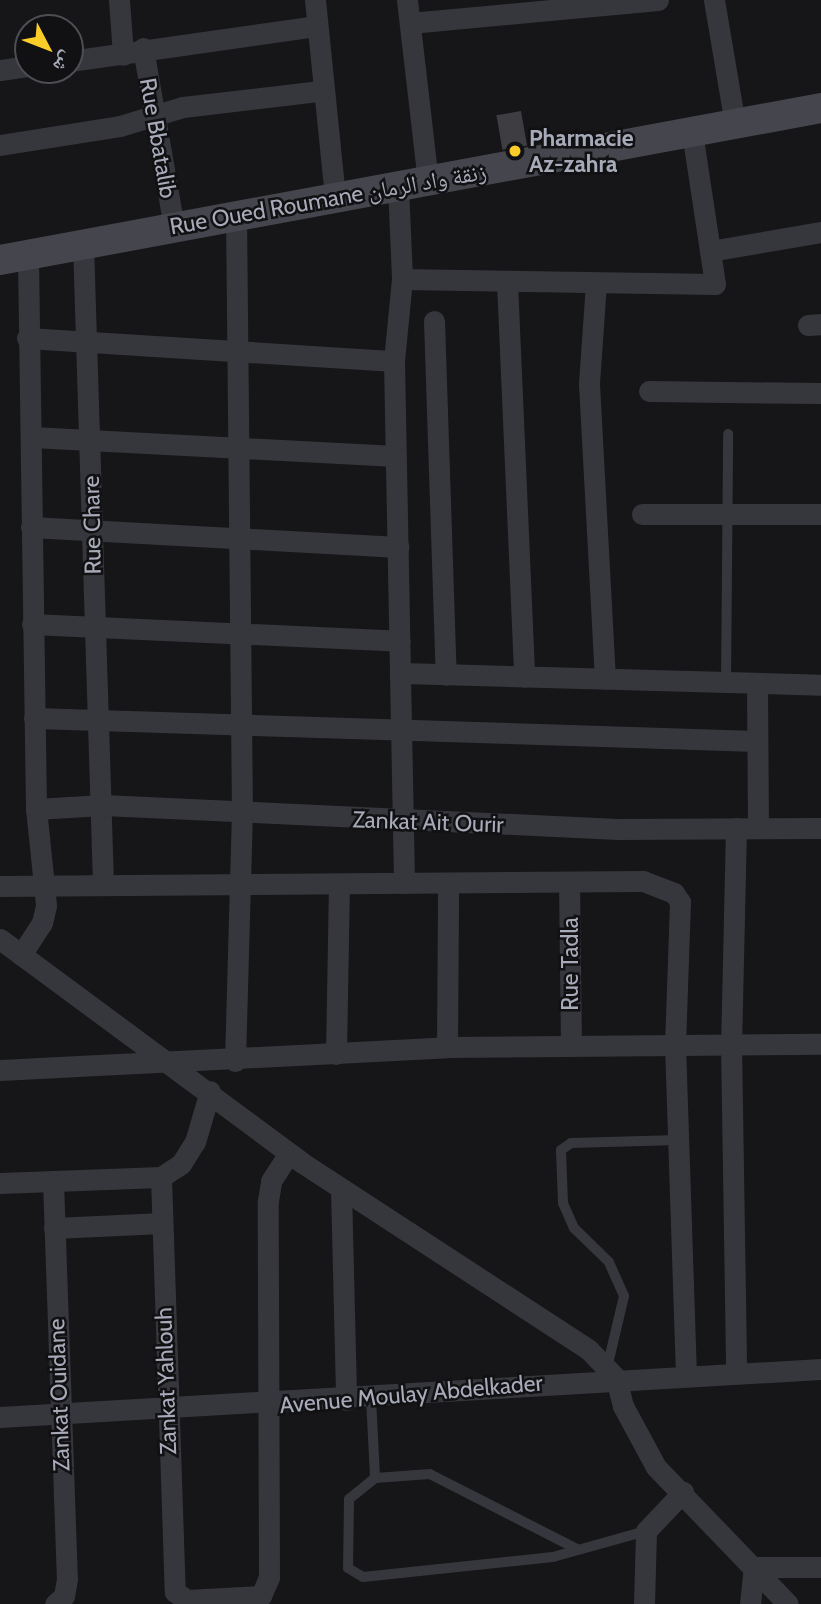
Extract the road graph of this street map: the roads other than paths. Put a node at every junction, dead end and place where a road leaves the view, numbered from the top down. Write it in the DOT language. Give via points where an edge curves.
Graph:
graph roads {
  1 [pos="119,0"];
  2 [pos="315,0"];
  3 [pos="407,0"];
  4 [pos="657,0"];
  5 [pos="714,0"];
  6 [pos="410,23"];
  7 [pos="316,26"];
  8 [pos="133,52"];
  9 [pos="84,59"];
  10 [pos="320,90"];
  11 [pos="821,108"];
  12 [pos="152,117"];
  13 [pos="735,124"];
  14 [pos="692,132"];
  15 [pos="0,145"];
  16 [pos="428,181"];
  17 [pos="398,186"];
  18 [pos="335,198"];
  19 [pos="236,216"];
  20 [pos="174,228"];
  21 [pos="821,232"];
  22 [pos="83,244"];
  23 [pos="710,251"];
  24 [pos="14,257"];
  25 [pos="402,279"];
  26 [pos="507,282"];
  27 [pos="596,283"];
  28 [pos="434,321"];
  29 [pos="27,338"];
  30 [pos="91,343"];
  31 [pos="235,348"];
  32 [pos="394,361"];
  33 [pos="649,391"];
  34 [pos="821,393"];
  35 [pos="727,434"];
  36 [pos="32,437"];
  37 [pos="91,437"];
  38 [pos="236,447"];
  39 [pos="396,456"];
  40 [pos="732,512"];
  41 [pos="642,514"];
  42 [pos="821,514"];
  43 [pos="31,527"];
  44 [pos="91,530"];
  45 [pos="234,538"];
  46 [pos="398,547"];
  47 [pos="32,624"];
  48 [pos="94,626"];
  49 [pos="239,632"];
  50 [pos="400,641"];
  51 [pos="403,673"];
  52 [pos="446,675"];
  53 [pos="524,677"];
  54 [pos="605,679"];
  55 [pos="726,682"];
  56 [pos="757,683"];
  57 [pos="821,685"];
  58 [pos="34,718"];
  59 [pos="97,721"];
  60 [pos="239,726"];
  61 [pos="405,732"];
  62 [pos="757,741"];
  63 [pos="103,805"];
  64 [pos="36,808"];
  65 [pos="242,816"];
  66 [pos="407,821"];
  67 [pos="747,828"];
  68 [pos="821,828"];
  69 [pos="42,881"];
  70 [pos="569,882"];
  71 [pos="103,883"];
  72 [pos="404,883"];
  73 [pos="448,884"];
  74 [pos="339,885"];
  75 [pos="0,886"];
  76 [pos="237,887"];
  77 [pos="0,939"];
  78 [pos="21,955"];
  79 [pos="731,1043"];
  80 [pos="675,1044"];
  81 [pos="821,1044"];
  82 [pos="571,1046"];
  83 [pos="447,1047"];
  84 [pos="336,1054"];
  85 [pos="235,1061"];
  86 [pos="177,1065"];
  87 [pos="0,1070"];
  88 [pos="210,1091"];
  89 [pos="678,1140"];
  90 [pos="289,1153"];
  91 [pos="161,1177"];
  92 [pos="53,1181"];
  93 [pos="0,1183"];
  94 [pos="341,1189"];
  95 [pos="162,1223"];
  96 [pos="54,1228"];
  97 [pos="821,1369"];
  98 [pos="736,1372"];
  99 [pos="611,1373"];
  100 [pos="686,1374"];
  101 [pos="371,1398"];
  102 [pos="346,1400"];
  103 [pos="268,1406"];
  104 [pos="166,1411"];
  105 [pos="58,1416"];
  106 [pos="0,1417"];
  107 [pos="375,1478"];
  108 [pos="683,1492"];
  109 [pos="646,1531"];
  110 [pos="577,1549"];
  111 [pos="754,1567"];
  112 [pos="821,1567"];
  113 [pos="230,1602"];
  114 [pos="55,1604"];
  115 [pos="644,1604"];
  116 [pos="750,1604"];
  117 [pos="788,1604"];
  1 -- 8 [label="street, Rue Bbatalib"];
  2 -- 7 [label="street"];
  3 -- 6 [label="street"];
  4 -- 6 [label="street"];
  5 -- 13 [label="street"];
  6 -- 16 [label="street"];
  7 -- 8 [label="street"];
  7 -- 10 [label="street"];
  8 -- 9 [label="street"];
  8 -- 12 [label="street, Rue Bbatalib"];
  10 -- 12 [label="street"];
  10 -- 18 [label="street"];
  11 -- 13 [label="street, Rue Oued Roumane زنقة واد الرمان"];
  12 -- 15 [label="street"];
  12 -- 20 [label="street, Rue Bbatalib"];
  13 -- 14 [label="street, Rue Oued Roumane زنقة واد الرمان"];
  14 -- 16 [label="street, Rue Oued Roumane زنقة واد الرمان"];
  14 -- 23 [label="street"];
  16 -- 17 [label="street, Rue Oued Roumane زنقة واد الرمان"];
  17 -- 18 [label="street, Rue Oued Roumane زنقة واد الرمان"];
  17 -- 25 [label="street"];
  18 -- 19 [label="street, Rue Oued Roumane زنقة واد الرمان"];
  19 -- 20 [label="street, Rue Oued Roumane زنقة واد الرمان"];
  19 -- 31 [label="street"];
  20 -- 22 [label="street, Rue Oued Roumane زنقة واد الرمان"];
  21 -- 23 [label="street"];
  22 -- 24 [label="street, Rue Oued Roumane زنقة واد الرمان"];
  22 -- 30 [label="street, Rue Chare"];
  23 -- 27 [label="street" via="717,279 710,286"];
  24 -- 29 [label="street"];
  25 -- 26 [label="street"];
  25 -- 32 [label="street"];
  26 -- 27 [label="street"];
  26 -- 53 [label="street"];
  27 -- 54 [label="street" via="589,384"];
  28 -- 52 [label="street"];
  29 -- 30 [label="street"];
  29 -- 36 [label="street"];
  30 -- 31 [label="street"];
  30 -- 37 [label="street, Rue Chare"];
  31 -- 32 [label="street"];
  31 -- 38 [label="street"];
  32 -- 39 [label="street"];
  33 -- 34 [label="street"];
  35 -- 40 [label="lane"];
  36 -- 37 [label="street"];
  36 -- 43 [label="street"];
  37 -- 38 [label="street"];
  37 -- 44 [label="street, Rue Chare"];
  38 -- 39 [label="street"];
  38 -- 45 [label="street"];
  39 -- 46 [label="street"];
  40 -- 41 [label="street"];
  40 -- 42 [label="street"];
  40 -- 55 [label="lane"];
  43 -- 44 [label="street"];
  43 -- 47 [label="street"];
  44 -- 45 [label="street"];
  44 -- 48 [label="street, Rue Chare"];
  45 -- 46 [label="street"];
  45 -- 49 [label="street"];
  46 -- 50 [label="street"];
  47 -- 48 [label="street"];
  47 -- 58 [label="street"];
  48 -- 49 [label="street"];
  48 -- 59 [label="street, Rue Chare"];
  49 -- 50 [label="street"];
  49 -- 60 [label="street"];
  50 -- 51 [label="street"];
  51 -- 52 [label="street"];
  51 -- 61 [label="street"];
  52 -- 53 [label="street"];
  53 -- 54 [label="street"];
  54 -- 55 [label="street"];
  55 -- 56 [label="street"];
  56 -- 57 [label="street"];
  56 -- 62 [label="street"];
  58 -- 59 [label="street"];
  58 -- 64 [label="street"];
  59 -- 60 [label="street"];
  59 -- 63 [label="street, Rue Chare"];
  60 -- 61 [label="street"];
  60 -- 65 [label="street"];
  61 -- 62 [label="street"];
  61 -- 66 [label="street"];
  62 -- 67 [label="street"];
  63 -- 64 [label="street, Zankat Ait Ourir"];
  63 -- 65 [label="street, Zankat Ait Ourir"];
  63 -- 71 [label="street, Rue Chare"];
  64 -- 69 [label="street"];
  65 -- 66 [label="street, Zankat Ait Ourir"];
  65 -- 76 [label="street"];
  66 -- 67 [label="street, Zankat Ait Ourir"];
  66 -- 72 [label="street"];
  67 -- 68 [label="street, Zankat Ait Ourir"];
  67 -- 79 [label="street"];
  69 -- 71 [label="street"];
  69 -- 75 [label="street"];
  69 -- 78 [label="street" via="43,923"];
  70 -- 73 [label="street"];
  70 -- 80 [label="street" via="643,881 678,898"];
  70 -- 82 [label="street, Rue Tadla"];
  71 -- 76 [label="street"];
  72 -- 73 [label="street"];
  72 -- 74 [label="street"];
  73 -- 83 [label="street"];
  74 -- 76 [label="street"];
  74 -- 84 [label="street"];
  76 -- 85 [label="street"];
  77 -- 78 [label="street"];
  78 -- 86 [label="street"];
  79 -- 80 [label="street"];
  79 -- 81 [label="street"];
  79 -- 98 [label="street"];
  80 -- 82 [label="street"];
  80 -- 89 [label="street"];
  82 -- 83 [label="street"];
  83 -- 84 [label="street"];
  84 -- 85 [label="street"];
  85 -- 86 [label="street"];
  86 -- 87 [label="street"];
  86 -- 88 [label="street"];
  88 -- 90 [label="street"];
  88 -- 91 [label="street" via="195,1142 181,1164"];
  89 -- 99 [label="lane" via="571,1143 561,1150 563,1203 574,1228 609,1262 625,1296"];
  89 -- 100 [label="street"];
  90 -- 94 [label="street"];
  90 -- 103 [label="street" via="271,1181 268,1201"];
  91 -- 92 [label="street"];
  91 -- 95 [label="street, Zankat Yahlouh"];
  92 -- 93 [label="street"];
  92 -- 96 [label="street, Zankat Ouidane"];
  94 -- 99 [label="street" via="565,1331"];
  94 -- 102 [label="street"];
  95 -- 96 [label="street"];
  95 -- 104 [label="street, Zankat Yahlouh"];
  96 -- 105 [label="street, Zankat Ouidane"];
  97 -- 98 [label="street, Avenue Moulay Abdelkader"];
  98 -- 100 [label="street, Avenue Moulay Abdelkader"];
  99 -- 100 [label="street, Avenue Moulay Abdelkader"];
  99 -- 101 [label="street, Avenue Moulay Abdelkader"];
  99 -- 108 [label="street" via="640,1441"];
  101 -- 102 [label="street, Avenue Moulay Abdelkader"];
  101 -- 107 [label="lane"];
  102 -- 103 [label="street, Avenue Moulay Abdelkader"];
  103 -- 104 [label="street, Avenue Moulay Abdelkader"];
  103 -- 113 [label="street" via="268,1586 261,1596"];
  104 -- 105 [label="street, Avenue Moulay Abdelkader"];
  104 -- 113 [label="street, Zankat Yahlouh" via="174,1586 182,1600"];
  105 -- 106 [label="street, Avenue Moulay Abdelkader"];
  105 -- 114 [label="street, Zankat Ouidane" via="67,1590"];
  107 -- 110 [label="lane" via="430,1474 449,1480"];
  107 -- 110 [label="lane" via="349,1499 353,1575 553,1557"];
  108 -- 109 [label="street"];
  108 -- 111 [label="street"];
  109 -- 110 [label="lane"];
  109 -- 115 [label="street"];
  111 -- 112 [label="street"];
  111 -- 116 [label="street"];
  111 -- 117 [label="street"];
}
